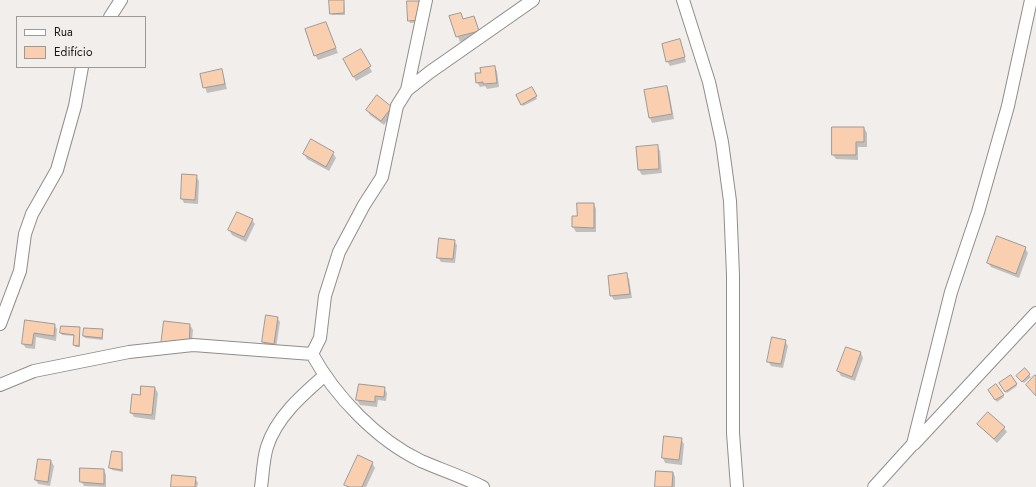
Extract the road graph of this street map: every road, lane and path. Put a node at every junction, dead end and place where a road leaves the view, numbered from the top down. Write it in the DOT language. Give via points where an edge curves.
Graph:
graph roads {
  1 [pos="121,0"];
  2 [pos="426,0"];
  3 [pos="533,0"];
  4 [pos="683,0"];
  5 [pos="1031,0"];
  6 [pos="111,16"];
  7 [pos="82,68"];
  8 [pos="407,90"];
  9 [pos="1036,313"];
  10 [pos="0,324"];
  11 [pos="312,354"];
  12 [pos="324,376"];
  13 [pos="0,385"];
  14 [pos="913,444"];
  15 [pos="261,487"];
  16 [pos="483,487"];
  17 [pos="737,487"];
  18 [pos="874,487"];
  1 -- 6 [label="street"];
  2 -- 8 [label="street"];
  3 -- 8 [label="street"];
  4 -- 17 [label="street" via="709,82 722,142 730,201 734,275 733,433"];
  5 -- 14 [label="street" via="1008,106 978,212 951,292"];
  7 -- 10 [label="street" via="75,106 57,170 32,214 25,234 20,271"];
  8 -- 11 [label="street" via="397,106 382,177 364,204 340,252 325,296 320,338"];
  9 -- 14 [label="street"];
  11 -- 12 [label="street"];
  11 -- 13 [label="street" via="193,345 129,352 34,371"];
  12 -- 15 [label="street" via="297,399 273,432 267,448"];
  12 -- 16 [label="street" via="375,431 420,460"];
  14 -- 18 [label="street"];
}
